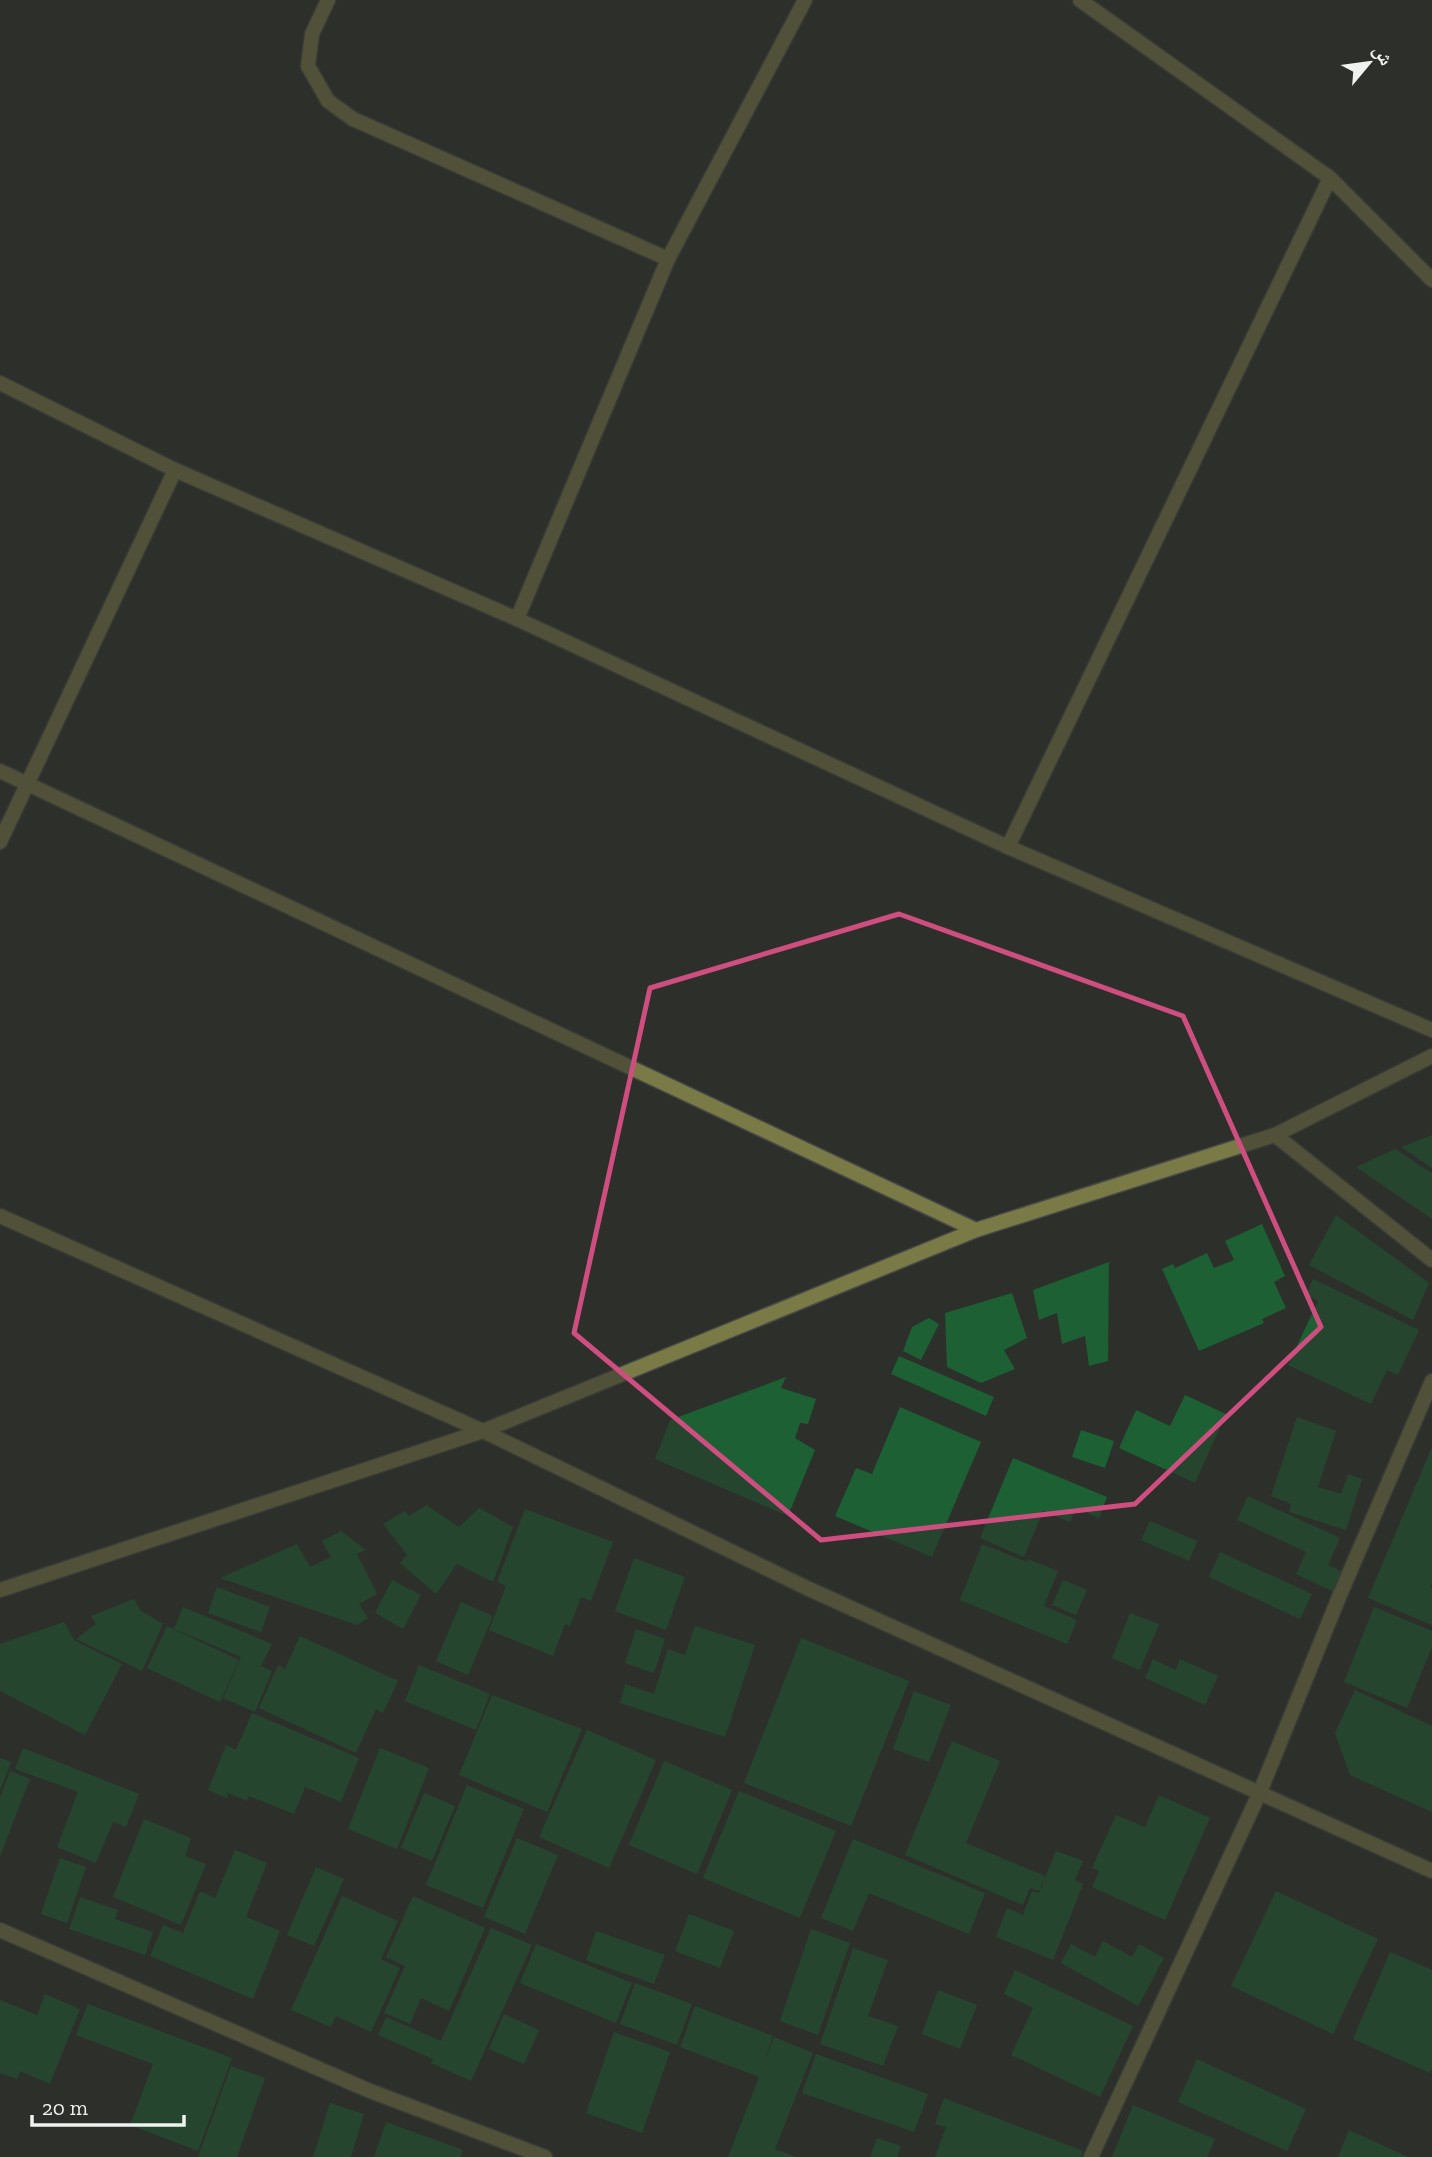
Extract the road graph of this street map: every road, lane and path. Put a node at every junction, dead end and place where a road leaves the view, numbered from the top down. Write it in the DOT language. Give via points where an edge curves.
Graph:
graph roads {
  1 [pos="328,0"];
  2 [pos="805,0"];
  3 [pos="1080,0"];
  4 [pos="1330,178"];
  5 [pos="668,259"];
  6 [pos="1432,280"];
  7 [pos="0,383"];
  8 [pos="175,470"];
  9 [pos="517,619"];
  10 [pos="0,771"];
  11 [pos="28,784"];
  12 [pos="0,842"];
  13 [pos="1008,847"];
  14 [pos="1432,1030"];
  15 [pos="1432,1056"];
  16 [pos="1275,1135"];
  17 [pos="0,1216"];
  18 [pos="976,1230"];
  19 [pos="1432,1260"];
  20 [pos="1432,1381"];
  21 [pos="483,1431"];
  22 [pos="0,1590"];
  23 [pos="1260,1792"];
  24 [pos="1432,1871"];
  25 [pos="0,1930"];
  26 [pos="545,2157"];
  27 [pos="1091,2157"];
  1 -- 5 [label="street" via="312,34 308,66 328,101 354,119"];
  2 -- 5 [label="street"];
  3 -- 4 [label="street"];
  4 -- 6 [label="street"];
  4 -- 13 [label="street"];
  5 -- 9 [label="street"];
  7 -- 8 [label="street"];
  8 -- 9 [label="street"];
  8 -- 11 [label="street"];
  9 -- 13 [label="street"];
  10 -- 11 [label="street"];
  11 -- 12 [label="street"];
  11 -- 18 [label="street"];
  13 -- 14 [label="street"];
  15 -- 16 [label="street"];
  16 -- 18 [label="street"];
  16 -- 19 [label="street"];
  17 -- 21 [label="street"];
  18 -- 21 [label="street"];
  20 -- 23 [label="street"];
  21 -- 22 [label="street"];
  21 -- 23 [label="street" via="809,1588"];
  23 -- 24 [label="street"];
  23 -- 27 [label="street"];
  25 -- 26 [label="street" via="370,2091"];
}
